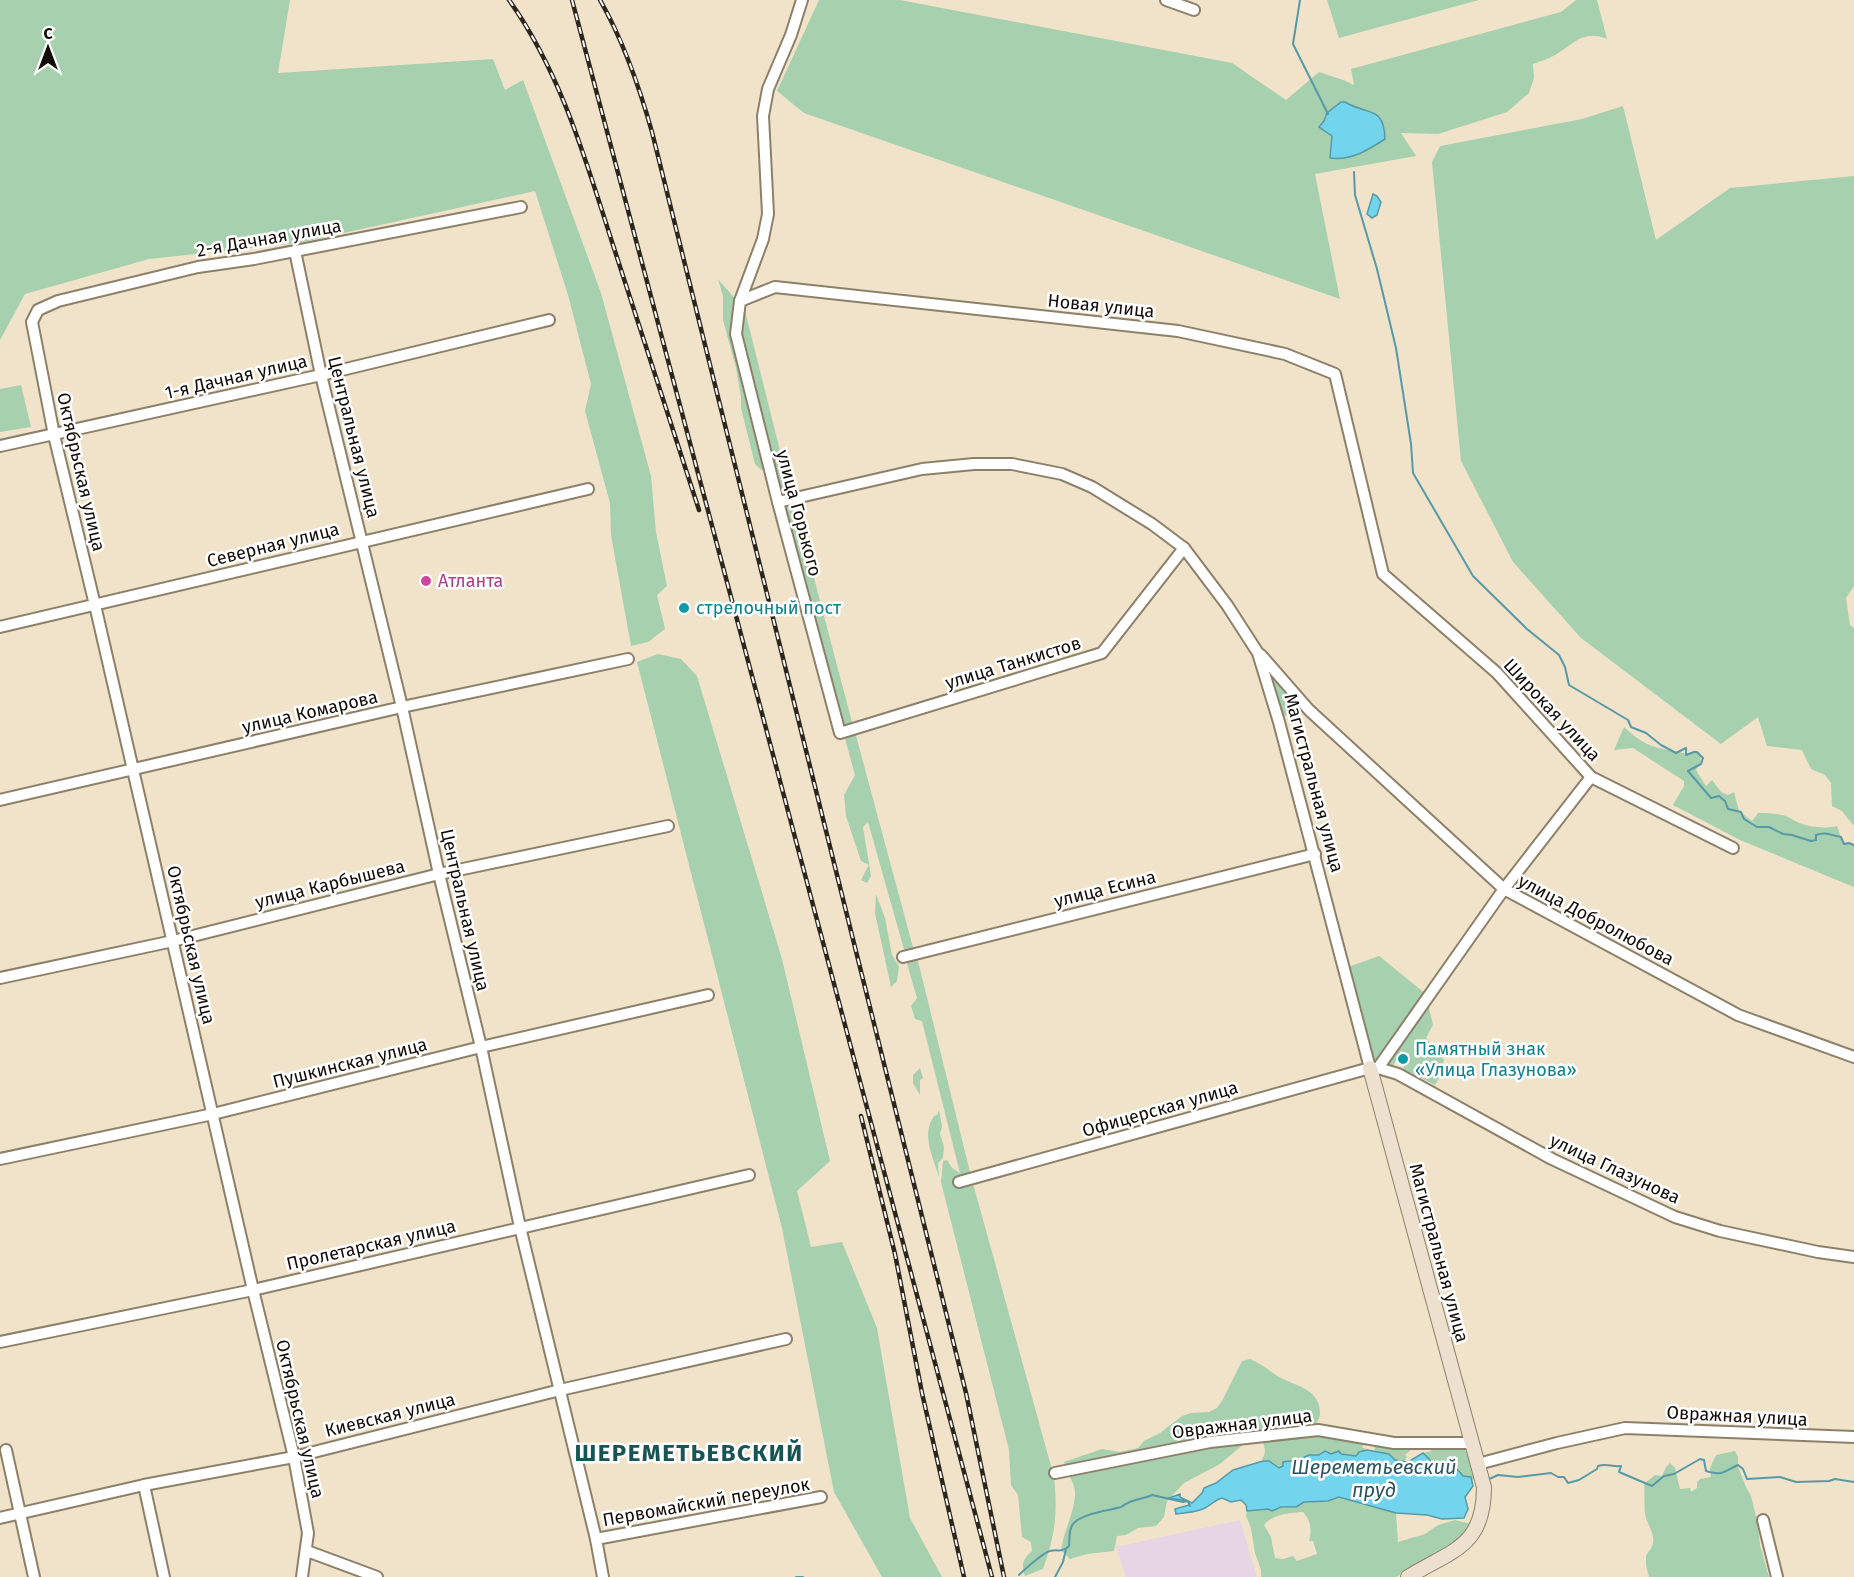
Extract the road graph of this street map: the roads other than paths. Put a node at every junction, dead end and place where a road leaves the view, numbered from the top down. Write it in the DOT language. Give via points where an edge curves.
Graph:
graph roads {
  1 [pos="802,0"];
  2 [pos="1166,0"];
  3 [pos="1194,10"];
  4 [pos="521,207"];
  5 [pos="295,251"];
  6 [pos="740,301"];
  7 [pos="549,320"];
  8 [pos="32,321"];
  9 [pos="321,375"];
  10 [pos="54,435"];
  11 [pos="0,446"];
  12 [pos="588,489"];
  13 [pos="1363,492"];
  14 [pos="778,502"];
  15 [pos="363,540"];
  16 [pos="1184,548"];
  17 [pos="95,605"];
  18 [pos="0,627"];
  19 [pos="1258,652"];
  20 [pos="628,659"];
  21 [pos="402,707"];
  22 [pos="840,733"];
  23 [pos="133,770"];
  24 [pos="1591,777"];
  25 [pos="0,800"];
  26 [pos="668,826"];
  27 [pos="1733,848"];
  28 [pos="1315,854"];
  29 [pos="438,874"];
  30 [pos="1504,889"];
  31 [pos="173,941"];
  32 [pos="903,957"];
  33 [pos="0,978"];
  34 [pos="708,995"];
  35 [pos="481,1047"];
  36 [pos="1854,1058"];
  37 [pos="1374,1068"];
  38 [pos="213,1114"];
  39 [pos="0,1159"];
  40 [pos="749,1175"];
  41 [pos="960,1182"];
  42 [pos="520,1227"];
  43 [pos="1854,1257"];
  44 [pos="253,1290"];
  45 [pos="786,1338"];
  46 [pos="0,1342"];
  47 [pos="560,1390"];
  48 [pos="1854,1437"];
  49 [pos="1471,1443"];
  50 [pos="6,1450"];
  51 [pos="294,1457"];
  52 [pos="1478,1465"];
  53 [pos="1055,1473"];
  54 [pos="144,1485"];
  55 [pos="821,1497"];
  56 [pos="20,1514"];
  57 [pos="0,1518"];
  58 [pos="1763,1520"];
  59 [pos="596,1539"];
  60 [pos="307,1551"];
  61 [pos="34,1577"];
  62 [pos="164,1577"];
  63 [pos="302,1577"];
  64 [pos="377,1577"];
  65 [pos="603,1577"];
  66 [pos="1408,1577"];
  67 [pos="1777,1577"];
  1 -- 6 [label="street" via="768,89 763,116 768,214"];
  2 -- 3 [label="street"];
  4 -- 5 [label="street, 2-я Дачная улица"];
  5 -- 8 [label="street, 2-я Дачная улица" via="198,267 58,301 38,310"];
  5 -- 9 [label="street, Центральная улица"];
  6 -- 13 [label="street, Новая улица" via="775,287 1178,331 1285,354 1335,374"];
  6 -- 14 [label="street, улица Горького" via="736,334"];
  7 -- 9 [label="street, 1-я Дачная улица"];
  8 -- 10 [label="street, Октябрьская улица"];
  9 -- 10 [label="street, 1-я Дачная улица"];
  9 -- 15 [label="street, Центральная улица"];
  10 -- 11 [label="street, 1-я Дачная улица"];
  10 -- 17 [label="street, Октябрьская улица"];
  12 -- 15 [label="street, Северная улица"];
  13 -- 24 [label="street, Широкая улица" via="1383,574 1497,673"];
  14 -- 16 [label="street, Магистральная улица" via="922,469 1012,464 1062,474 1092,487"];
  14 -- 22 [label="street, улица Горького"];
  15 -- 17 [label="street, Северная улица"];
  15 -- 21 [label="street, Центральная улица"];
  16 -- 19 [label="street, Магистральная улица"];
  16 -- 22 [label="street, улица Танкистов" via="1102,653"];
  17 -- 18 [label="street, Северная улица"];
  17 -- 23 [label="street, Октябрьская улица"];
  19 -- 28 [label="street, Магистральная улица"];
  19 -- 30 [label="street, улица Добролюбова" via="1309,710"];
  20 -- 21 [label="street, улица Комарова"];
  21 -- 23 [label="street, улица Комарова"];
  21 -- 29 [label="street, Центральная улица"];
  23 -- 25 [label="street, улица Комарова"];
  23 -- 31 [label="street, Октябрьская улица"];
  24 -- 27 [label="street"];
  24 -- 30 [label="street, Широкая улица"];
  26 -- 29 [label="street, улица Карбышева"];
  28 -- 32 [label="street, улица Есина"];
  28 -- 37 [label="street, Магистральная улица"];
  29 -- 31 [label="street, улица Карбышева"];
  29 -- 35 [label="street, Центральная улица"];
  30 -- 36 [label="street, улица Добролюбова" via="1738,1015"];
  30 -- 37 [label="street, Широкая улица"];
  31 -- 33 [label="street, улица Карбышева"];
  31 -- 38 [label="street, Октябрьская улица"];
  34 -- 35 [label="street, Пушкинская улица"];
  35 -- 38 [label="street, Пушкинская улица"];
  35 -- 42 [label="street, Центральная улица"];
  37 -- 41 [label="street, Офицерская улица"];
  37 -- 43 [label="street, улица Глазунова" via="1398,1074 1552,1159 1675,1217 1720,1231"];
  37 -- 49 [label="street, Магистральная улица"];
  38 -- 39 [label="street, Пушкинская улица"];
  38 -- 44 [label="street, Октябрьская улица"];
  40 -- 42 [label="street, Пролетарская улица"];
  42 -- 44 [label="street, Пролетарская улица"];
  42 -- 47 [label="street, Центральная улица"];
  44 -- 46 [label="street, Пролетарская улица"];
  44 -- 51 [label="street, Октябрьская улица"];
  45 -- 47 [label="street, Киевская улица"];
  47 -- 51 [label="street, Киевская улица"];
  47 -- 59 [label="street, Центральная улица"];
  48 -- 52 [label="street, Овражная улица" via="1625,1428"];
  49 -- 52 [label="street, Магистральная улица"];
  49 -- 53 [label="street, Овражная улица" via="1394,1443 1318,1430 1210,1442"];
  50 -- 56 [label="street"];
  51 -- 54 [label="street, Киевская улица"];
  51 -- 60 [label="street, Октябрьская улица" via="308,1533"];
  52 -- 66 [label="street, Магистральная улица" via="1484,1488 1479,1526 1450,1554"];
  54 -- 56 [label="street, Киевская улица"];
  54 -- 62 [label="street"];
  55 -- 59 [label="street, Первомайский переулок"];
  56 -- 57 [label="street, Киевская улица"];
  56 -- 61 [label="street"];
  58 -- 67 [label="street"];
  59 -- 65 [label="street, Центральная улица"];
  60 -- 63 [label="street, Октябрьская улица"];
  60 -- 64 [label="street"];
}
